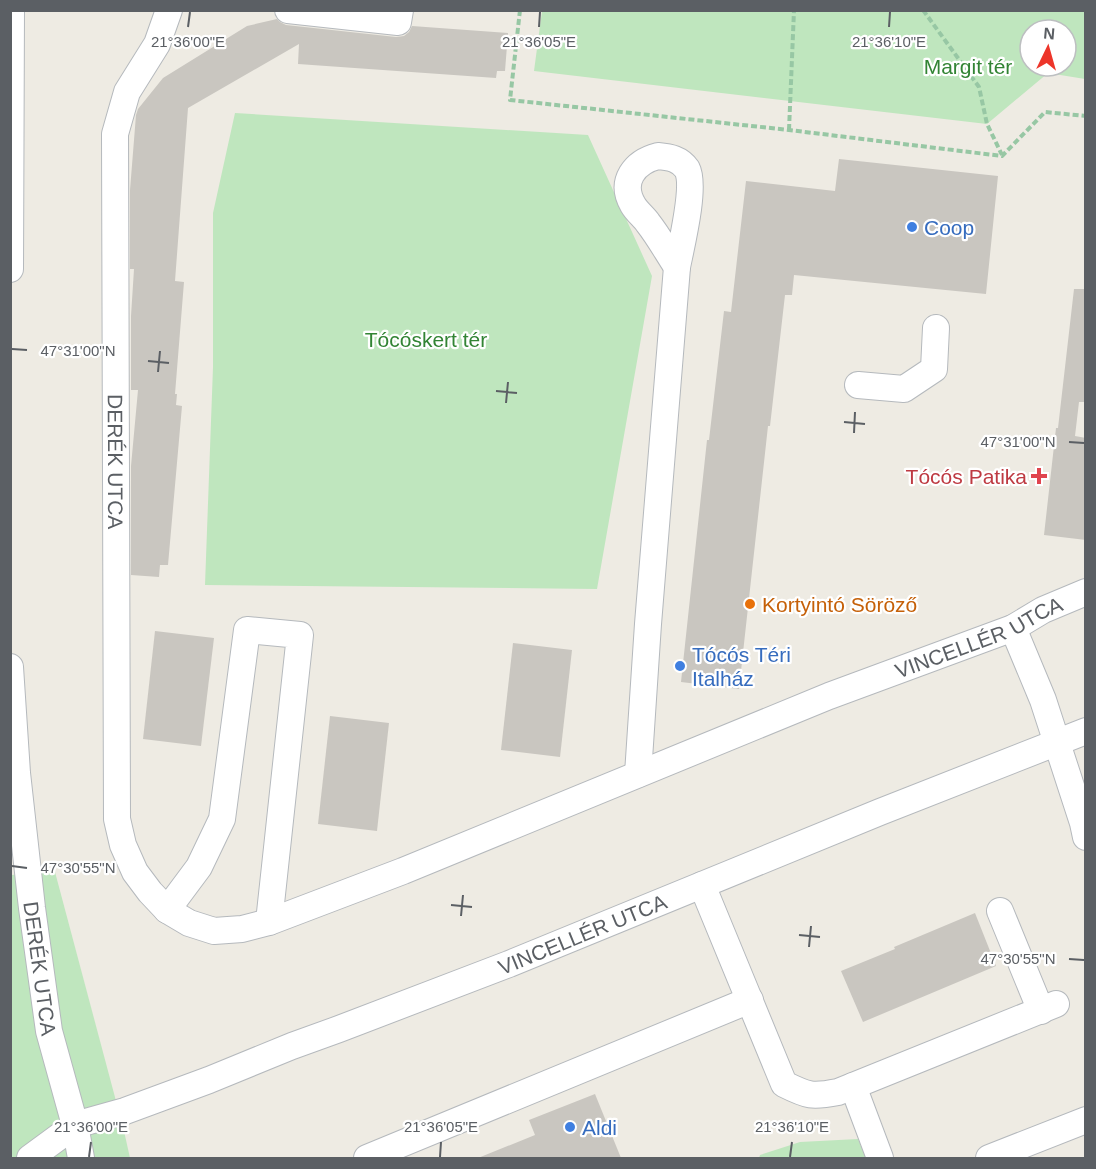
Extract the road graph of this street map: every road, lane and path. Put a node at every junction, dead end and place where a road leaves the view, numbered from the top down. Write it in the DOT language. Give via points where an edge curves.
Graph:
graph roads {
  1 [pos="11,10"];
  2 [pos="170,10"];
  3 [pos="288,10"];
  4 [pos="400,10"];
  5 [pos="520,10"];
  6 [pos="794,10"];
  7 [pos="923,10"];
  8 [pos="1086,116"];
  9 [pos="789,130"];
  10 [pos="1002,156"];
  11 [pos="677,267"];
  12 [pos="10,269"];
  13 [pos="936,328"];
  14 [pos="858,385"];
  15 [pos="1086,592"];
  16 [pos="1013,628"];
  17 [pos="10,667"];
  18 [pos="1086,731"];
  19 [pos="1058,741"];
  20 [pos="638,774"];
  21 [pos="1086,837"];
  22 [pos="702,885"];
  23 [pos="167,910"];
  24 [pos="1000,911"];
  25 [pos="269,922"];
  26 [pos="750,1000"];
  27 [pos="853,1086"];
  28 [pos="1086,1120"];
  29 [pos="75,1125"];
  30 [pos="30,1158"];
  31 [pos="81,1158"];
  32 [pos="367,1158"];
  33 [pos="880,1158"];
  34 [pos="989,1158"];
  1 -- 12 [label="street"];
  2 -- 23 [label="street, DERÉK UTCA" via="157,44 127,92 115,134 117,819 123,846 135,872"];
  3 -- 4 [label="street" via="398,22"];
  5 -- 9 [label="path" via="510,100"];
  6 -- 9 [label="path"];
  7 -- 10 [label="path" via="979,87 987,124"];
  8 -- 10 [label="path" via="1045,112"];
  9 -- 10 [label="path"];
  11 -- 20 [label="street"];
  13 -- 14 [label="street" via="934,369 904,389"];
  15 -- 16 [label="street, VINCELLÉR UTCA"];
  16 -- 19 [label="street"];
  16 -- 20 [label="street, VINCELLÉR UTCA" via="829,696"];
  17 -- 29 [label="street, DERÉK UTCA" via="17,773 49,1031"];
  18 -- 19 [label="street, VINCELLÉR UTCA"];
  19 -- 21 [label="street"];
  19 -- 22 [label="street, VINCELLÉR UTCA"];
  20 -- 25 [label="street, VINCELLÉR UTCA" via="403,872"];
  22 -- 26 [label="street"];
  22 -- 29 [label="street, VINCELLÉR UTCA" via="209,1080"];
  23 -- 25 [label="street, VINCELLÉR UTCA" via="214,931"];
  23 -- 25 [label="street" via="199,867 222,819 247,630 300,635"];
  24 -- 27 [label="street" via="1048,1007"];
  26 -- 27 [label="street" via="784,1084 805,1094 823,1095"];
  26 -- 32 [label="street"];
  27 -- 33 [label="street"];
  28 -- 34 [label="street"];
  29 -- 30 [label="street"];
  29 -- 31 [label="street, DERÉK UTCA"];
}
